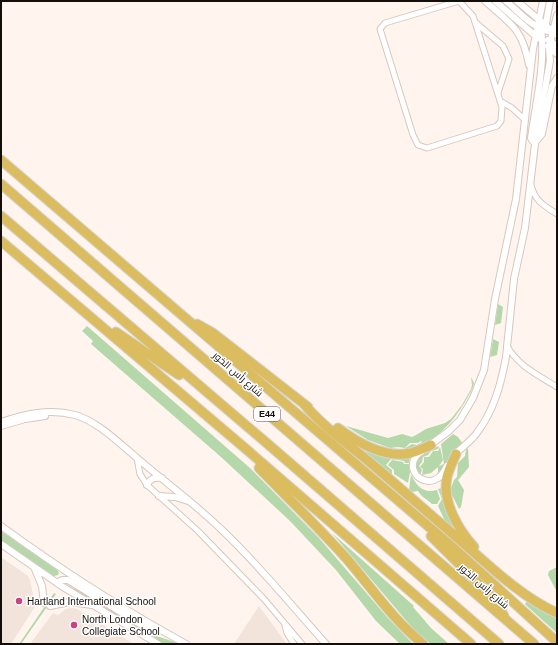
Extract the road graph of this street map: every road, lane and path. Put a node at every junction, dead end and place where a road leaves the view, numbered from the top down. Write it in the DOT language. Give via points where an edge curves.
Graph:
graph roads {
  1 [pos="459,1"];
  2 [pos="485,1"];
  3 [pos="495,1"];
  4 [pos="506,1"];
  5 [pos="517,1"];
  6 [pos="543,1"];
  7 [pos="550,1"];
  8 [pos="557,15"];
  9 [pos="475,23"];
  10 [pos="541,26"];
  11 [pos="555,34"];
  12 [pos="544,40"];
  13 [pos="557,46"];
  14 [pos="557,54"];
  15 [pos="530,70"];
  16 [pos="557,78"];
  17 [pos="498,93"];
  18 [pos="500,101"];
  19 [pos="524,119"];
  20 [pos="535,144"];
  21 [pos="1,160"];
  22 [pos="1,184"];
  23 [pos="530,185"];
  24 [pos="557,214"];
  25 [pos="1,216"];
  26 [pos="1,241"];
  27 [pos="78,307"];
  28 [pos="190,322"];
  29 [pos="508,346"];
  30 [pos="557,387"];
  31 [pos="215,400"];
  32 [pos="304,404"];
  33 [pos="83,419"];
  34 [pos="1,422"];
  35 [pos="1,426"];
  36 [pos="431,445"];
  37 [pos="246,449"];
  38 [pos="456,454"];
  39 [pos="137,458"];
  40 [pos="162,478"];
  41 [pos="374,480"];
  42 [pos="147,485"];
  43 [pos="159,496"];
  44 [pos="194,504"];
  45 [pos="1,526"];
  46 [pos="1,544"];
  47 [pos="33,566"];
  48 [pos="65,570"];
  49 [pos="72,575"];
  50 [pos="68,580"];
  51 [pos="57,583"];
  52 [pos="511,583"];
  53 [pos="63,587"];
  54 [pos="44,603"];
  55 [pos="50,606"];
  56 [pos="95,606"];
  57 [pos="557,613"];
  58 [pos="505,619"];
  59 [pos="284,623"];
  60 [pos="161,630"];
  61 [pos="557,642"];
  62 [pos="158,644"];
  63 [pos="186,644"];
  64 [pos="294,644"];
  65 [pos="302,644"];
  66 [pos="326,644"];
  67 [pos="423,644"];
  68 [pos="471,644"];
  69 [pos="499,644"];
  70 [pos="534,644"];
  1 -- 9 [label="street" via="473,16"];
  1 -- 18 [label="street" via="385,23 380,29 412,134 418,145 427,148 497,126 501,121"];
  2 -- 15 [label="street" via="520,34 526,48"];
  3 -- 12 [label="street"];
  4 -- 10 [label="street"];
  5 -- 10 [label="street"];
  6 -- 10 [label="street"];
  7 -- 10 [label="street"];
  8 -- 11 [label="street"];
  9 -- 17 [label="street"];
  9 -- 17 [label="street" via="503,46 509,59"];
  10 -- 11 [label="street"];
  10 -- 12 [label="street"];
  10 -- 12 [label="street"];
  11 -- 12 [label="street"];
  12 -- 13 [label="street"];
  12 -- 14 [label="street"];
  12 -- 15 [label="street"];
  12 -- 20 [label="street" via="531,138"];
  12 -- 20 [label="street" via="550,61"];
  15 -- 19 [label="street"];
  16 -- 20 [label="street" via="552,86 542,134"];
  17 -- 18 [label="street"];
  18 -- 19 [label="street"];
  19 -- 36 [label="street" via="513,218 495,300 483,374 464,414"];
  20 -- 23 [label="street"];
  21 -- 28 [label="highway"];
  22 -- 58 [label="highway, شارع رأس الخور / E44"];
  23 -- 24 [label="street" via="539,202"];
  23 -- 29 [label="street" via="525,228 514,279"];
  25 -- 31 [label="highway, E44"];
  26 -- 27 [label="highway"];
  27 -- 31 [label="highway"];
  27 -- 37 [label="highway"];
  28 -- 32 [label="highway" via="213,333"];
  28 -- 41 [label="highway"];
  29 -- 30 [label="street" via="520,363"];
  29 -- 38 [label="street" via="501,381 490,411 476,434"];
  31 -- 69 [label="highway, E44"];
  32 -- 36 [label="highway" via="349,436 377,450 404,454"];
  32 -- 52 [label="highway" via="320,421"];
  33 -- 34 [label="street" via="73,414 46,412 29,413"];
  33 -- 35 [label="street" via="40,416"];
  33 -- 39 [label="street" via="99,428"];
  36 -- 38 [label="street" via="416,456 413,464 416,476 425,481 431,482 441,476"];
  37 -- 67 [label="highway" via="258,466 310,519 394,615"];
  37 -- 68 [label="highway"];
  38 -- 52 [label="highway" via="446,481 453,513 471,544"];
  39 -- 40 [label="street"];
  39 -- 42 [label="street" via="140,474"];
  40 -- 42 [label="street" via="153,478"];
  40 -- 44 [label="street"];
  41 -- 58 [label="highway" via="495,600"];
  41 -- 61 [label="highway"];
  42 -- 43 [label="street"];
  43 -- 44 [label="street" via="175,497"];
  43 -- 59 [label="street" via="198,531"];
  44 -- 66 [label="street" via="243,550"];
  45 -- 48 [label="street"];
  46 -- 47 [label="street"];
  47 -- 51 [label="street"];
  47 -- 54 [label="street" via="40,581"];
  48 -- 49 [label="street"];
  48 -- 51 [label="street"];
  49 -- 50 [label="street"];
  49 -- 60 [label="street"];
  50 -- 51 [label="street"];
  50 -- 53 [label="street"];
  50 -- 60 [label="street" via="140,624"];
  51 -- 53 [label="street"];
  52 -- 57 [label="highway" via="538,603"];
  53 -- 56 [label="street"];
  55 -- 56 [label="street" via="70,602"];
  56 -- 62 [label="street"];
  58 -- 70 [label="highway, شارع رأس الخور / E44"];
  59 -- 64 [label="street"];
  59 -- 65 [label="street"];
  60 -- 63 [label="street"];
}
